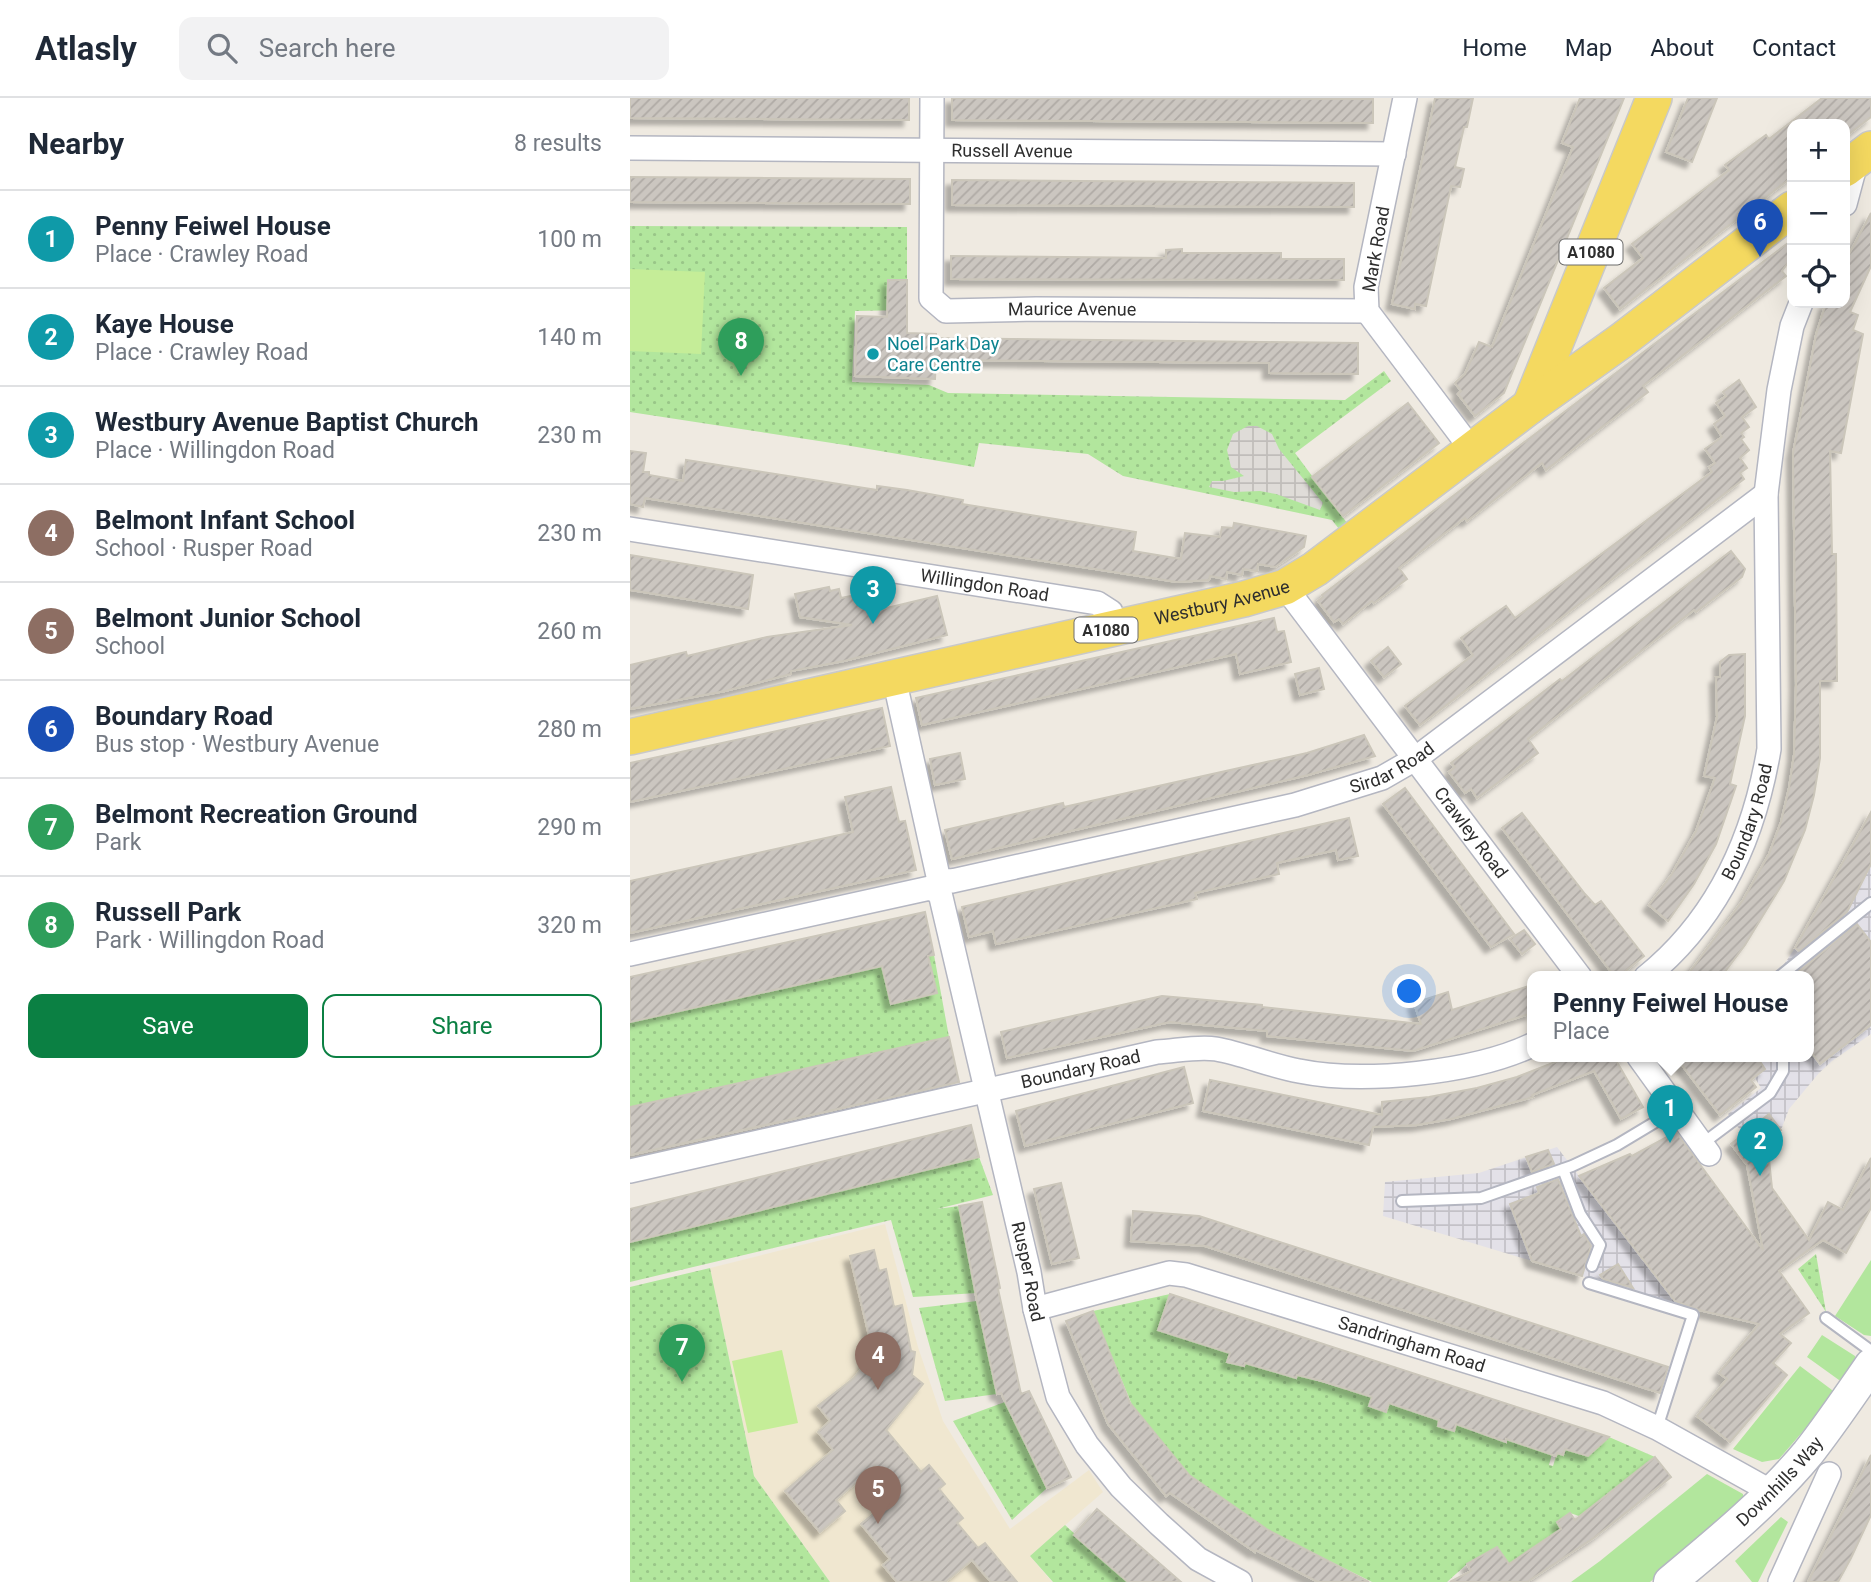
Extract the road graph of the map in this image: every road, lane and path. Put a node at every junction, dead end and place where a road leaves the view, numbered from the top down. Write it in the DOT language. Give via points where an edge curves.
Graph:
graph roads {
  1 [pos="932,98"];
  2 [pos="1405,98"];
  3 [pos="1654,98"];
  4 [pos="630,148"];
  5 [pos="931,151"];
  6 [pos="1394,154"];
  7 [pos="1857,159"];
  8 [pos="1850,185"];
  9 [pos="1787,213"];
  10 [pos="1569,307"];
  11 [pos="1799,308"];
  12 [pos="1367,312"];
  13 [pos="1621,341"];
  14 [pos="1530,406"];
  15 [pos="1472,450"];
  16 [pos="1766,494"];
  17 [pos="630,529"];
  18 [pos="1285,587"];
  19 [pos="1115,628"];
  20 [pos="894,678"];
  21 [pos="630,737"];
  22 [pos="1415,759"];
  23 [pos="939,885"];
  24 [pos="1871,903"];
  25 [pos="630,954"];
  26 [pos="1575,971"];
  27 [pos="1654,971"];
  28 [pos="1786,971"];
  29 [pos="1527,1047"];
  30 [pos="1643,1062"];
  31 [pos="1783,1062"];
  32 [pos="986,1090"];
  33 [pos="1675,1106"];
  34 [pos="1706,1149"];
  35 [pos="1563,1169"];
  36 [pos="630,1171"];
  37 [pos="1402,1202"];
  38 [pos="1592,1266"];
  39 [pos="1589,1283"];
  40 [pos="1035,1310"];
  41 [pos="1826,1318"];
  42 [pos="1871,1352"];
  43 [pos="1871,1365"];
  44 [pos="1657,1428"];
  45 [pos="1829,1474"];
  46 [pos="1793,1506"];
  47 [pos="1240,1582"];
  48 [pos="1670,1582"];
  49 [pos="1780,1582"];
  1 -- 5 [label="street, Maurice Avenue"];
  2 -- 6 [label="street, Mark Road"];
  3 -- 10 [label="main road, A1080"];
  4 -- 5 [label="street, Russell Avenue"];
  5 -- 6 [label="street, Russell Avenue"];
  5 -- 12 [label="street, Maurice Avenue" via="931,298 946,311"];
  6 -- 12 [label="street, Mark Road" via="1366,288"];
  7 -- 8 [label="street"];
  9 -- 13 [label="main road, Westbury Avenue / A1080"];
  10 -- 13 [label="main road" via="1589,336"];
  10 -- 14 [label="main road, A1080"];
  11 -- 16 [label="street, Boundary Road" via="1779,390"];
  12 -- 15 [label="street, Mark Road"];
  13 -- 14 [label="main road, Westbury Avenue / A1080"];
  14 -- 15 [label="main road, Westbury Avenue / A1080"];
  15 -- 18 [label="main road, Westbury Avenue / A1080"];
  16 -- 22 [label="street, Sirdar Road"];
  16 -- 27 [label="street, Boundary Road" via="1769,749 1763,785 1728,878 1700,920"];
  17 -- 19 [label="street, Willingdon Road" via="1097,603 1111,612"];
  18 -- 19 [label="main road, Westbury Avenue / A1080"];
  18 -- 22 [label="street, Crawley Road"];
  19 -- 20 [label="main road, Westbury Avenue / A1080"];
  20 -- 21 [label="main road, Westbury Avenue / A1080"];
  20 -- 23 [label="street, Rusper Road"];
  22 -- 23 [label="street, Sirdar Road" via="1382,778 1295,805"];
  22 -- 26 [label="street, Crawley Road"];
  23 -- 25 [label="street, Sirdar Road"];
  23 -- 32 [label="street, Rusper Road"];
  24 -- 28 [label="lane"];
  29 -- 32 [label="street, Boundary Road" via="1444,1069 1374,1077 1300,1072 1214,1048 1157,1052"];
  30 -- 33 [label="street"];
  31 -- 34 [label="lane" via="1783,1072 1770,1093"];
  32 -- 36 [label="street, Boundary Road"];
  32 -- 40 [label="street, Rusper Road"];
  33 -- 34 [label="street"];
  33 -- 35 [label="lane" via="1642,1132"];
  35 -- 37 [label="lane" via="1480,1198"];
  35 -- 38 [label="lane" via="1580,1214 1600,1245"];
  39 -- 44 [label="lane" via="1693,1315"];
  40 -- 44 [label="street, Sandringham Road" via="1169,1273 1186,1275 1603,1403"];
  40 -- 47 [label="street, Rusper Road" via="1058,1397 1087,1445 1158,1524 1198,1559"];
  41 -- 42 [label="lane"];
  43 -- 46 [label="main road, Downhills Way" via="1807,1453"];
  44 -- 46 [label="street, Sandringham Road"];
  45 -- 46 [label="street"];
  46 -- 48 [label="main road, Downhills Way" via="1722,1538"];
  46 -- 49 [label="street"];
}
